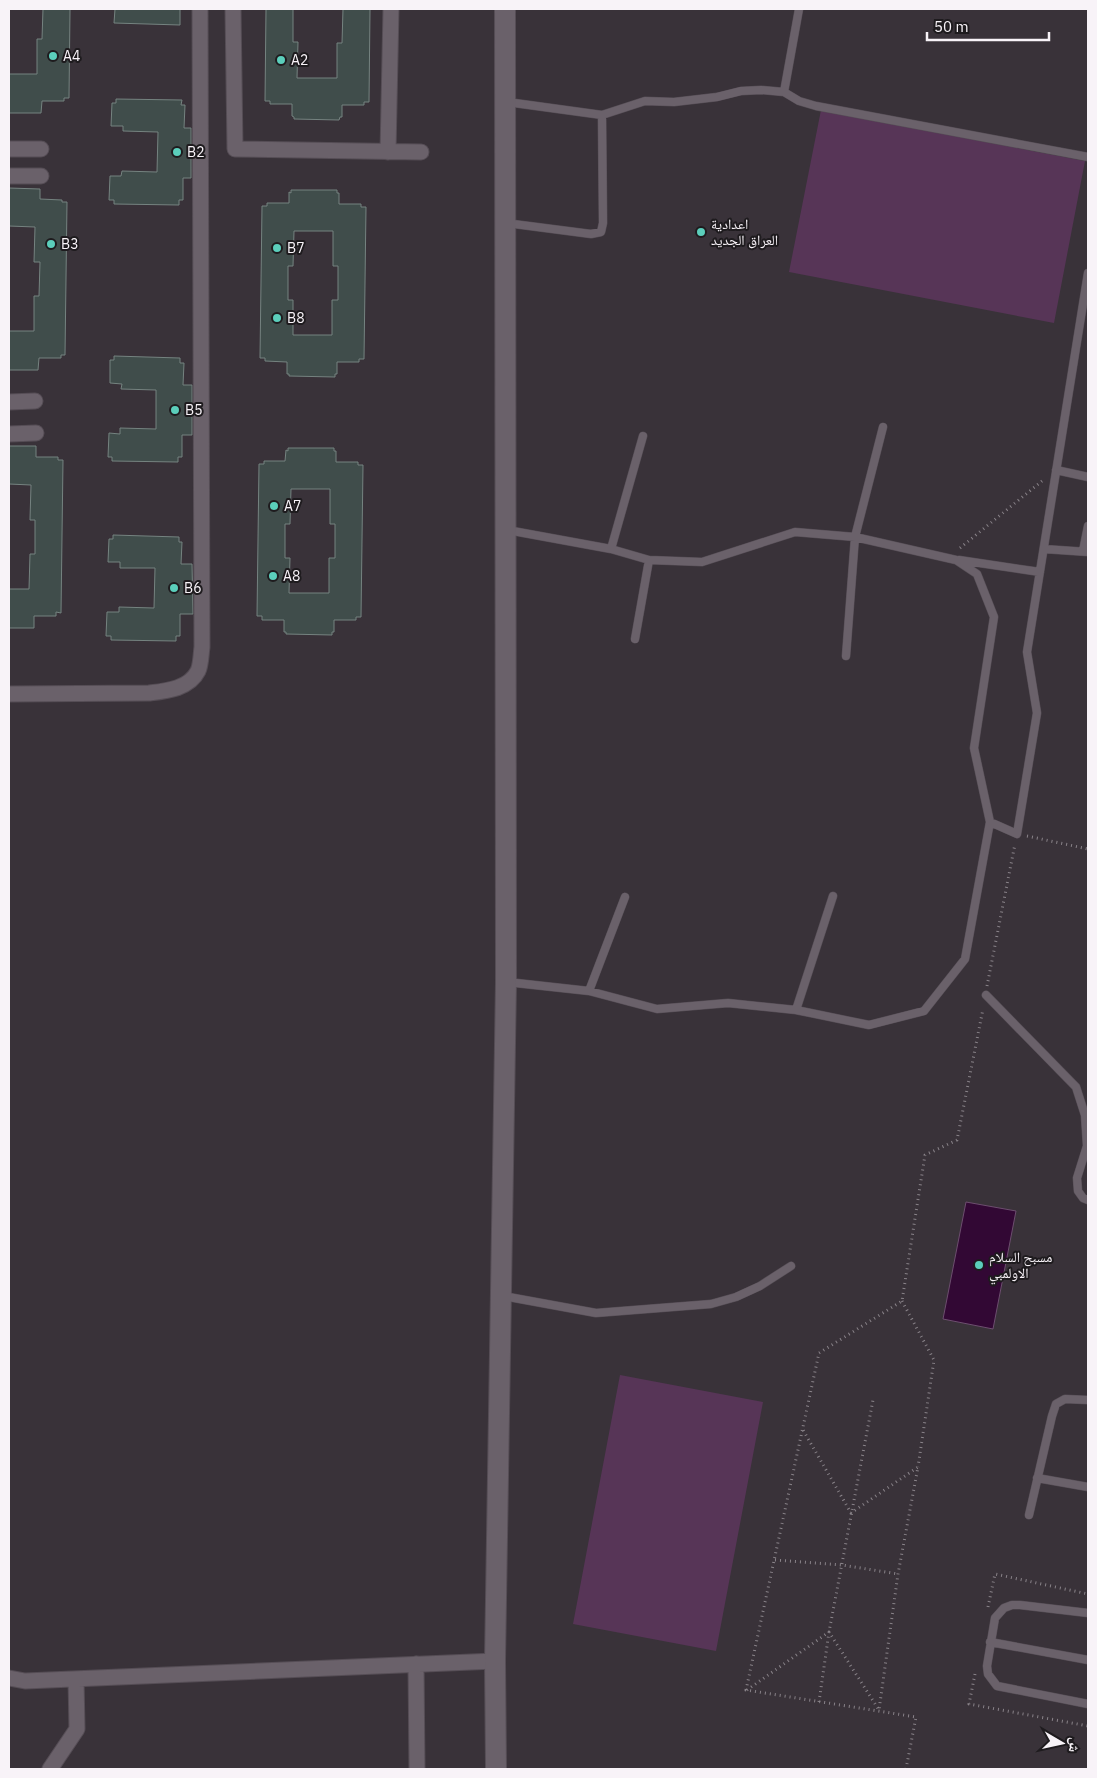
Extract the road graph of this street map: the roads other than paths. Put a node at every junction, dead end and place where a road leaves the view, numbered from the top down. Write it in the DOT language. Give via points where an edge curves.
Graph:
graph roads {
  1 [pos="200,9"];
  2 [pos="234,9"];
  3 [pos="391,9"];
  4 [pos="505,9"];
  5 [pos="799,9"];
  6 [pos="784,92"];
  7 [pos="505,102"];
  8 [pos="602,115"];
  9 [pos="9,149"];
  10 [pos="41,149"];
  11 [pos="388,152"];
  12 [pos="421,152"];
  13 [pos="1088,156"];
  14 [pos="9,176"];
  15 [pos="41,176"];
  16 [pos="505,223"];
  17 [pos="1088,273"];
  18 [pos="35,401"];
  19 [pos="9,402"];
  20 [pos="883,427"];
  21 [pos="36,433"];
  22 [pos="9,434"];
  23 [pos="643,436"];
  24 [pos="1056,470"];
  25 [pos="1088,477"];
  26 [pos="1088,526"];
  27 [pos="505,530"];
  28 [pos="855,537"];
  29 [pos="1044,549"];
  30 [pos="611,550"];
  31 [pos="1086,551"];
  32 [pos="947,558"];
  33 [pos="650,560"];
  34 [pos="1040,572"];
  35 [pos="634,639"];
  36 [pos="846,656"];
  37 [pos="9,694"];
  38 [pos="990,822"];
  39 [pos="833,896"];
  40 [pos="625,897"];
  41 [pos="506,982"];
  42 [pos="589,991"];
  43 [pos="986,995"];
  44 [pos="796,1010"];
  45 [pos="1087,1146"];
  46 [pos="1086,1162"];
  47 [pos="1088,1200"];
  48 [pos="791,1266"];
  49 [pos="501,1296"];
  50 [pos="1088,1400"];
  51 [pos="1037,1478"];
  52 [pos="1088,1487"];
  53 [pos="1029,1515"];
  54 [pos="1088,1613"];
  55 [pos="990,1642"];
  56 [pos="1088,1660"];
  57 [pos="495,1661"];
  58 [pos="416,1664"];
  59 [pos="9,1678"];
  60 [pos="76,1679"];
  61 [pos="1088,1704"];
  62 [pos="50,1769"];
  63 [pos="417,1769"];
  64 [pos="496,1769"];
  1 -- 37 [label="street" via="202,647 198,671 188,682 172,691"];
  2 -- 11 [label="street" via="235,149"];
  3 -- 11 [label="street"];
  4 -- 7 [label="street"];
  5 -- 6 [label="lane"];
  6 -- 8 [label="lane" via="741,91 674,102 645,101"];
  6 -- 13 [label="lane" via="816,106"];
  7 -- 8 [label="lane"];
  7 -- 16 [label="street"];
  8 -- 16 [label="lane" via="604,223 601,232 591,234"];
  9 -- 10 [label="street"];
  11 -- 12 [label="street"];
  14 -- 15 [label="street"];
  16 -- 27 [label="street"];
  17 -- 24 [label="lane"];
  18 -- 19 [label="street"];
  20 -- 28 [label="lane"];
  21 -- 22 [label="street"];
  23 -- 30 [label="lane"];
  24 -- 25 [label="lane"];
  24 -- 29 [label="lane"];
  26 -- 31 [label="lane"];
  27 -- 30 [label="lane"];
  27 -- 41 [label="street"];
  28 -- 32 [label="lane"];
  28 -- 33 [label="lane" via="795,532 702,562"];
  28 -- 36 [label="lane"];
  29 -- 31 [label="lane"];
  29 -- 34 [label="lane"];
  30 -- 33 [label="lane"];
  32 -- 34 [label="lane"];
  32 -- 38 [label="lane" via="977,574 994,618 974,748"];
  33 -- 35 [label="lane"];
  34 -- 38 [label="lane" via="1027,652 1037,714 1017,834"];
  38 -- 44 [label="lane" via="964,959 924,1011 869,1025"];
  39 -- 44 [label="lane"];
  40 -- 42 [label="lane"];
  41 -- 42 [label="lane"];
  41 -- 49 [label="street"];
  42 -- 44 [label="lane" via="657,1009 728,1003"];
  43 -- 45 [label="lane" via="1076,1087 1085,1115"];
  45 -- 46 [label="lane"];
  46 -- 47 [label="lane" via="1078,1178 1078,1191"];
  48 -- 49 [label="lane" via="760,1286 711,1304 596,1313"];
  49 -- 57 [label="street"];
  50 -- 51 [label="lane" via="1065,1399 1056,1404"];
  51 -- 52 [label="lane"];
  51 -- 53 [label="lane"];
  54 -- 55 [label="lane" via="1012,1605 995,1618"];
  55 -- 56 [label="lane"];
  55 -- 61 [label="lane" via="988,1674 998,1686"];
  57 -- 58 [label="street"];
  57 -- 64 [label="street"];
  58 -- 60 [label="street"];
  58 -- 63 [label="street"];
  59 -- 60 [label="street" via="26,1681"];
  60 -- 62 [label="street" via="77,1729"];
}
